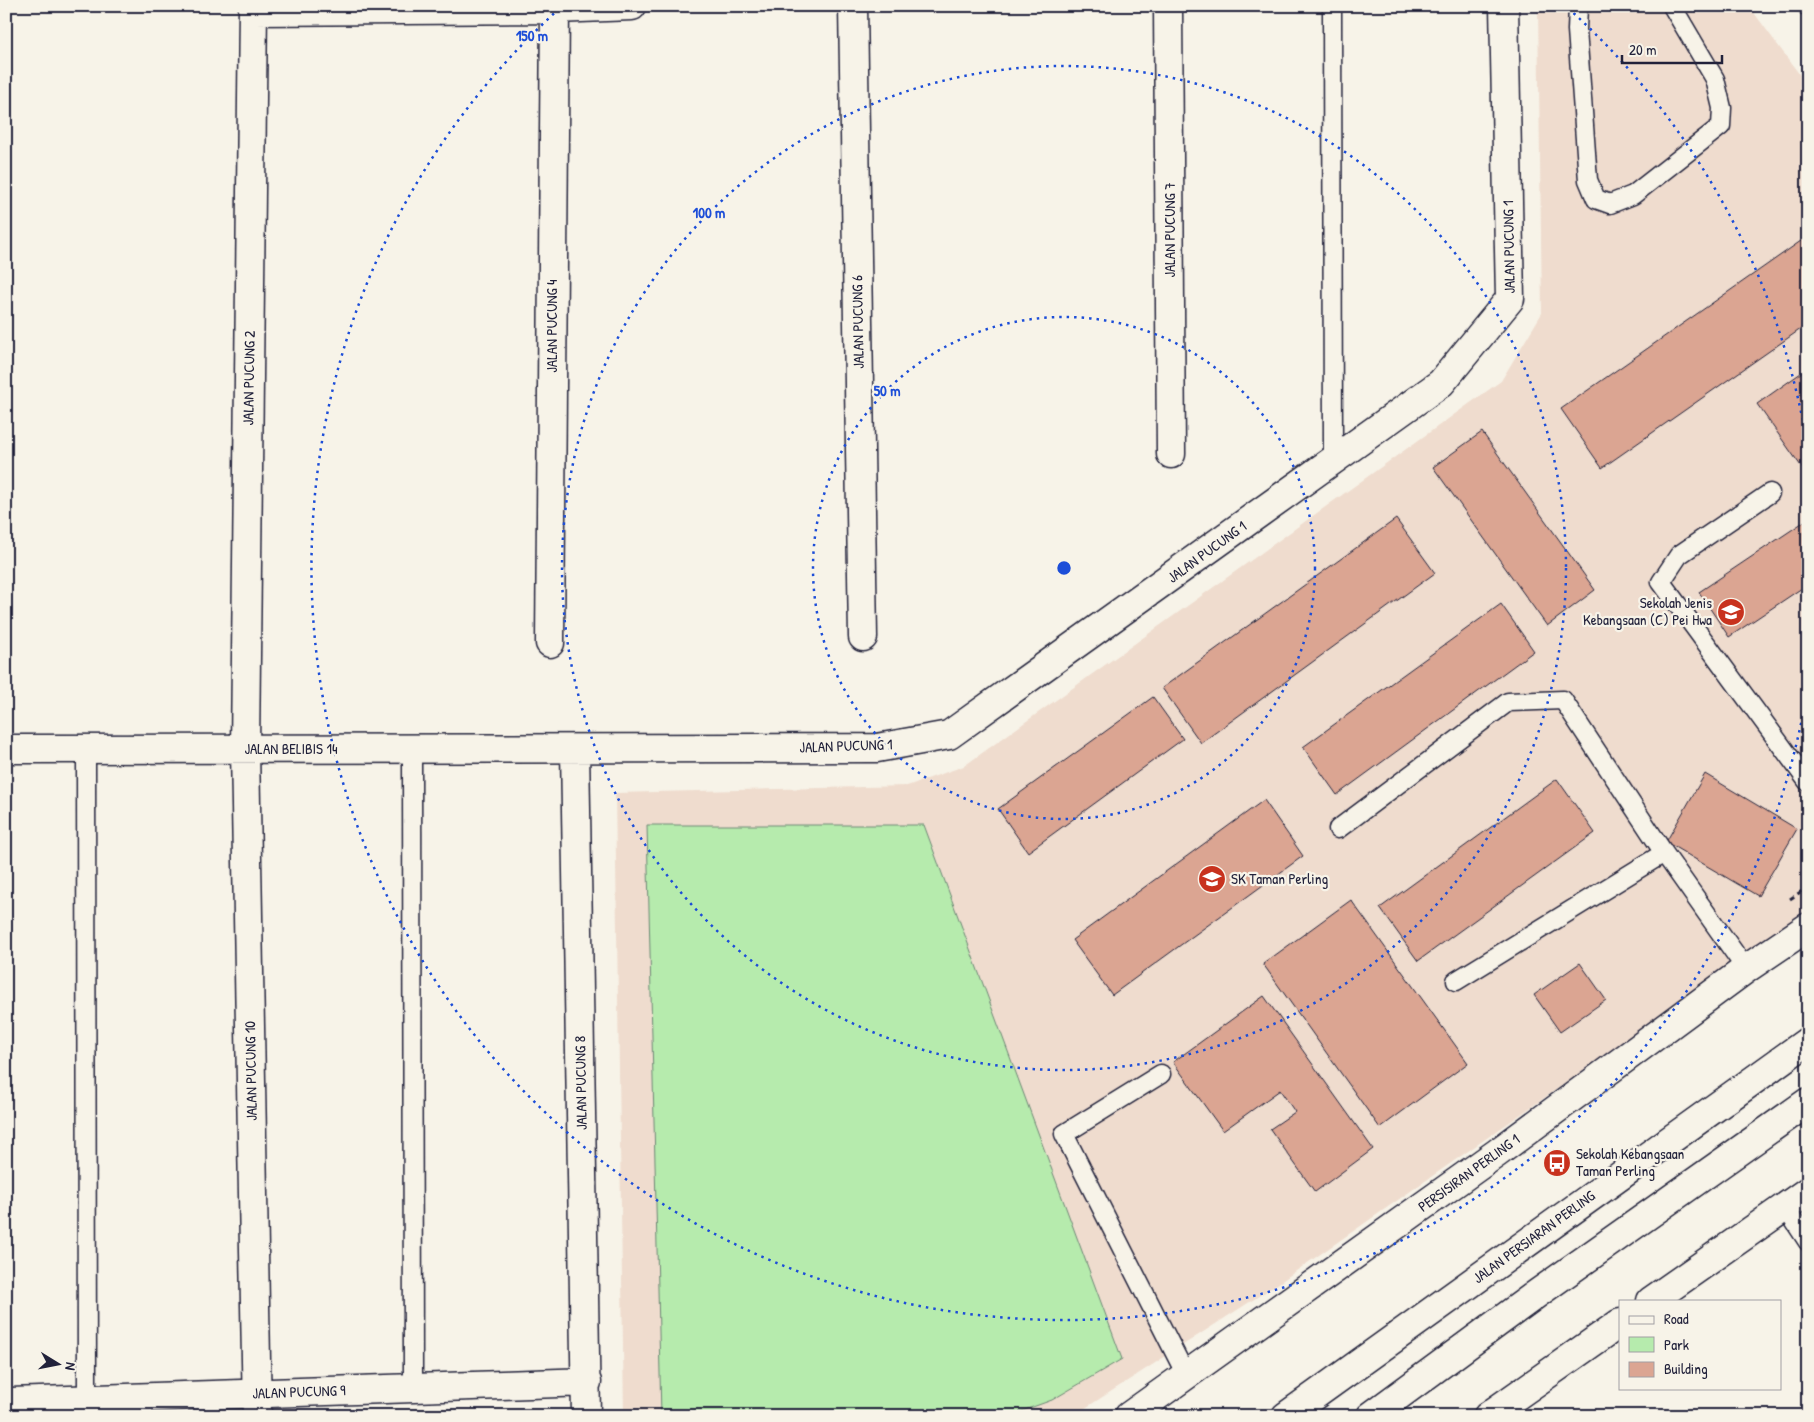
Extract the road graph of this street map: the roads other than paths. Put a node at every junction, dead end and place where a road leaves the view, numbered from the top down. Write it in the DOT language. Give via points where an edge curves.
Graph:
graph roads {
  1 [pos="632,6"];
  2 [pos="853,6"];
  3 [pos="1168,6"];
  4 [pos="1332,6"];
  5 [pos="1504,6"];
  6 [pos="1578,6"];
  7 [pos="1672,6"];
  8 [pos="555,7"];
  9 [pos="253,9"];
  10 [pos="1171,454"];
  11 [pos="1333,461"];
  12 [pos="1770,493"];
  13 [pos="864,637"];
  14 [pos="550,643"];
  15 [pos="6,749"];
  16 [pos="86,749"];
  17 [pos="245,749"];
  18 [pos="412,749"];
  19 [pos="576,749"];
  20 [pos="1808,782"];
  21 [pos="1338,829"];
  22 [pos="1664,853"];
  23 [pos="1808,927"];
  24 [pos="1746,969"];
  25 [pos="1456,981"];
  26 [pos="1808,1041"];
  27 [pos="1161,1074"];
  28 [pos="1808,1102"];
  29 [pos="1808,1191"];
  30 [pos="1785,1207"];
  31 [pos="1808,1242"];
  32 [pos="1652,1300"];
  33 [pos="1619,1324"];
  34 [pos="1186,1375"];
  35 [pos="587,1382"];
  36 [pos="413,1388"];
  37 [pos="87,1399"];
  38 [pos="11,1402"];
  39 [pos="256,1405"];
  40 [pos="586,1416"];
  41 [pos="1129,1416"];
  42 [pos="1286,1416"];
  43 [pos="1371,1416"];
  44 [pos="1488,1416"];
  1 -- 8 [label="street"];
  2 -- 13 [label="street, JALAN PUCUNG 6"];
  3 -- 10 [label="street, JALAN PUCUNG 7"];
  4 -- 11 [label="lane"];
  5 -- 11 [label="street, JALAN PUCUNG 1" via="1510,299 1441,383"];
  6 -- 7 [label="lane" via="1588,180 1596,199 1610,204 1634,195 1721,126 1722,108 1715,79"];
  8 -- 9 [label="street"];
  8 -- 14 [label="street, JALAN PUCUNG 4"];
  9 -- 17 [label="street, JALAN PUCUNG 2"];
  11 -- 19 [label="street, JALAN PUCUNG 1" via="949,735 877,748"];
  12 -- 20 [label="lane" via="1679,555 1661,582"];
  15 -- 16 [label="street, JALAN BELIBIS 14"];
  16 -- 17 [label="street, JALAN BELIBIS 14"];
  16 -- 37 [label="lane"];
  17 -- 18 [label="street, JALAN BELIBIS 14"];
  17 -- 39 [label="street, JALAN PUCUNG 10"];
  18 -- 19 [label="street, JALAN BELIBIS 14"];
  18 -- 36 [label="lane"];
  19 -- 35 [label="street, JALAN PUCUNG 8"];
  21 -- 22 [label="lane" via="1508,702 1563,700"];
  22 -- 24 [label="lane"];
  22 -- 25 [label="lane"];
  23 -- 24 [label="street, PERSISIRAN PERLING 1"];
  24 -- 34 [label="street, PERSISIRAN PERLING 1" via="1497,1153"];
  26 -- 42 [label="street, JALAN PERSIARAN PERLING"];
  27 -- 34 [label="lane" via="1064,1134"];
  28 -- 43 [label="street"];
  29 -- 30 [label="street"];
  30 -- 31 [label="lane"];
  30 -- 32 [label="street"];
  33 -- 44 [label="street"];
  34 -- 41 [label="street, PERSISIRAN PERLING 1"];
  35 -- 36 [label="street, JALAN PUCUNG 9"];
  35 -- 40 [label="street, JALAN PUCUNG 8"];
  36 -- 39 [label="street, JALAN PUCUNG 9"];
  37 -- 38 [label="street, JALAN PUCUNG 9"];
  37 -- 39 [label="street, JALAN PUCUNG 9"];
}
